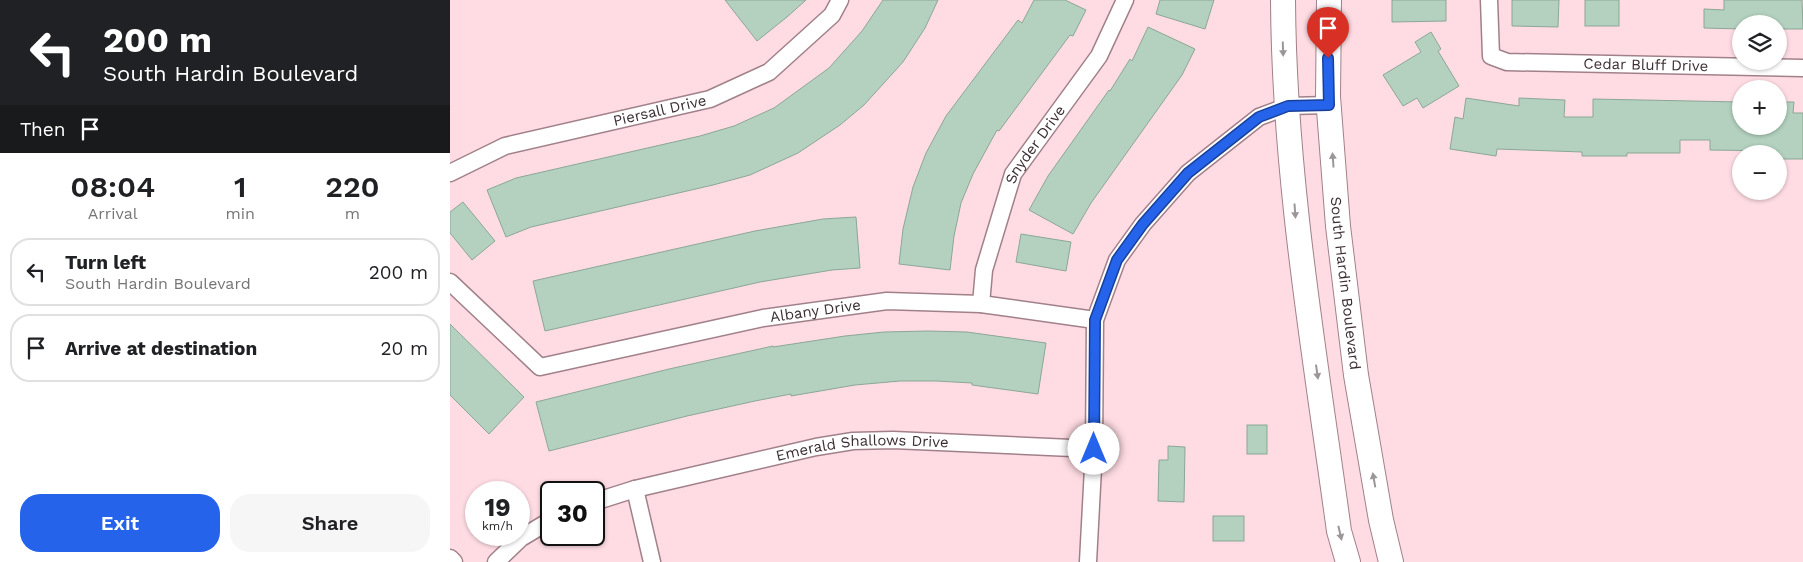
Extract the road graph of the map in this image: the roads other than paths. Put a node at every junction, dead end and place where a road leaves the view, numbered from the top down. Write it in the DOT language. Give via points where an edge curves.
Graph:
graph roads {
  1 [pos="840,0"];
  2 [pos="1125,0"];
  3 [pos="1283,0"];
  4 [pos="1329,0"];
  5 [pos="1489,0"];
  6 [pos="1803,68"];
  7 [pos="1329,105"];
  8 [pos="1288,106"];
  9 [pos="450,173"];
  10 [pos="450,282"];
  11 [pos="981,304"];
  12 [pos="1095,320"];
  13 [pos="1094,449"];
  14 [pos="635,489"];
  15 [pos="605,499"];
  16 [pos="540,527"];
  17 [pos="450,558"];
  18 [pos="454,562"];
  19 [pos="496,562"];
  20 [pos="652,562"];
  21 [pos="1088,562"];
  22 [pos="1348,562"];
  23 [pos="1392,562"];
  1 -- 9 [label="street, Piersall Drive" via="832,15 769,72 710,99 505,146"];
  2 -- 11 [label="street, Snyder Drive" via="1099,56 1013,174 984,270"];
  3 -- 8 [label="main road, one-way"];
  4 -- 7 [label="main road, South Hardin Boulevard"];
  5 -- 6 [label="street, Cedar Bluff Drive" via="1491,56 1507,62"];
  7 -- 8 [label="street"];
  23 -- 7 [label="main road, South Hardin Boulevard, one-way" via="1381,520 1356,375 1338,226"];
  8 -- 12 [label="street" via="1259,117 1217,150 1188,173 1149,216 1117,260"];
  8 -- 22 [label="main road, one-way" via="1297,229 1339,531"];
  10 -- 11 [label="street, Albany Drive" via="540,367 772,316 887,301"];
  11 -- 12 [label="street, Albany Drive"];
  12 -- 13 [label="street"];
  13 -- 14 [label="street, Emerald Shallows Drive" via="853,441"];
  13 -- 21 [label="street"];
  14 -- 15 [label="street, Emerald Shallows Drive"];
  14 -- 20 [label="street"];
  16 -- 19 [label="street" via="521,538"];
  17 -- 18 [label="street"];
}
